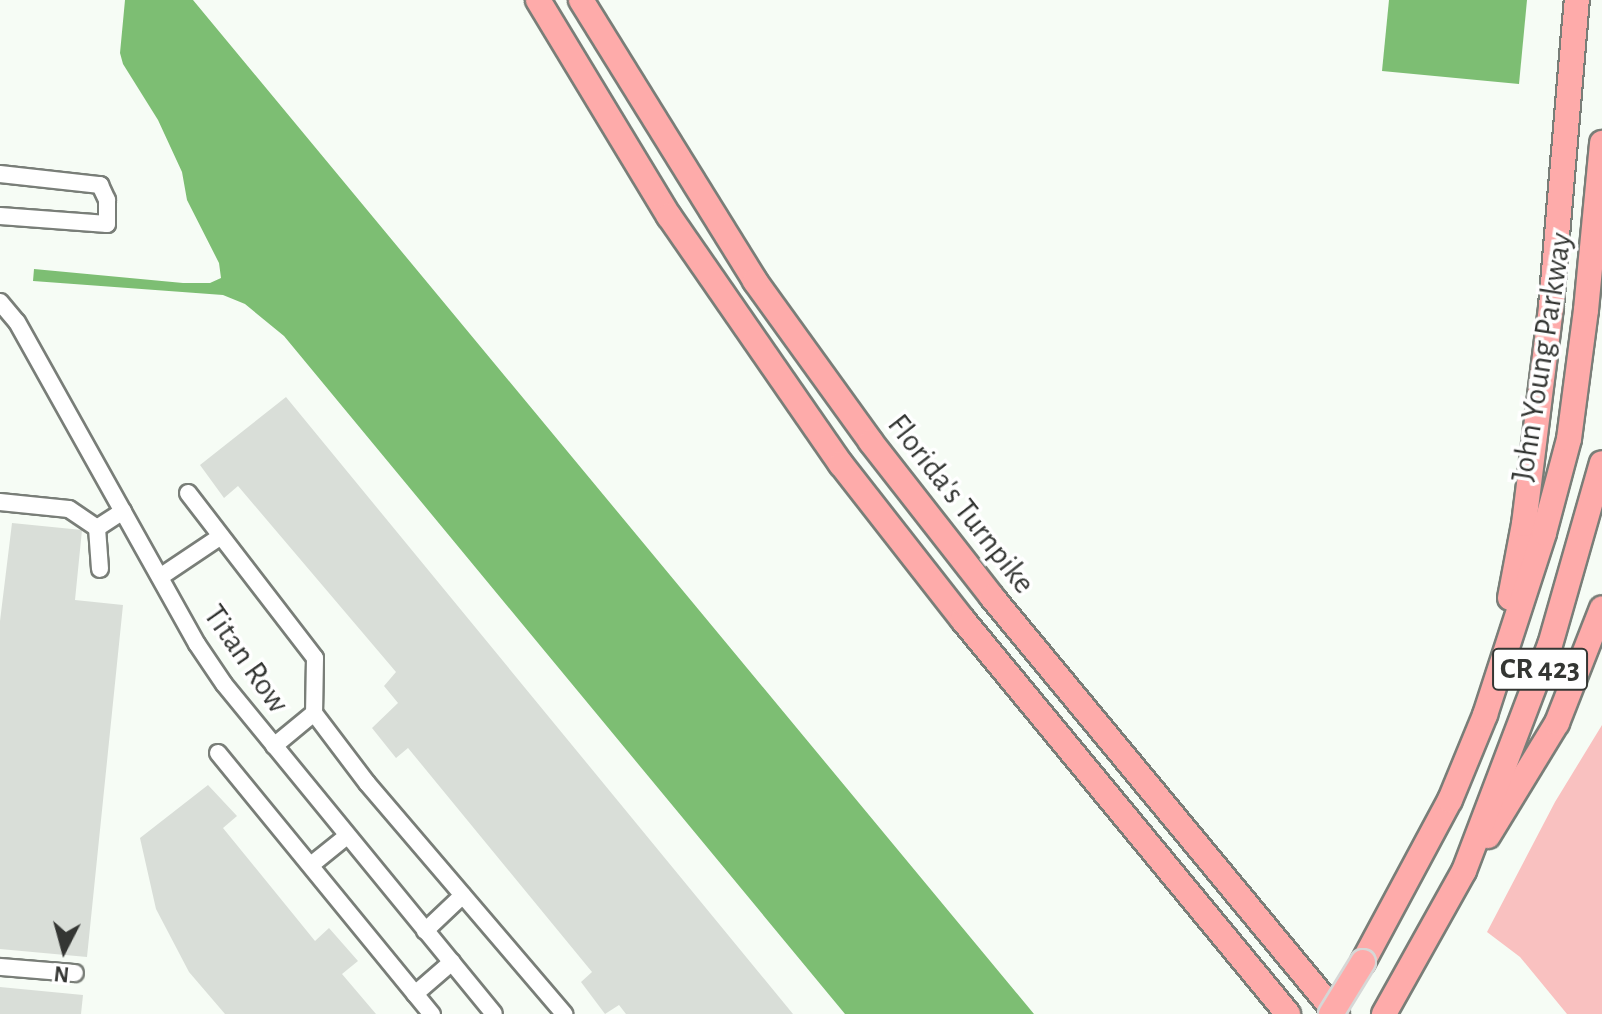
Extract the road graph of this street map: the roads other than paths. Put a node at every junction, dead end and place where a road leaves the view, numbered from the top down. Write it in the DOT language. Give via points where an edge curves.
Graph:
graph roads {
  1 [pos="538,0"];
  2 [pos="581,0"];
  3 [pos="1577,0"];
  4 [pos="1602,143"];
  5 [pos="0,174"];
  6 [pos="0,216"];
  7 [pos="0,302"];
  8 [pos="1602,463"];
  9 [pos="188,493"];
  10 [pos="0,502"];
  11 [pos="123,511"];
  12 [pos="97,528"];
  13 [pos="221,536"];
  14 [pos="100,569"];
  15 [pos="160,577"];
  16 [pos="1602,608"];
  17 [pos="314,713"];
  18 [pos="1485,715"];
  19 [pos="274,746"];
  20 [pos="218,753"];
  21 [pos="347,836"];
  22 [pos="311,865"];
  23 [pos="1464,871"];
  24 [pos="463,895"];
  25 [pos="425,931"];
  26 [pos="452,962"];
  27 [pos="0,967"];
  28 [pos="75,973"];
  29 [pos="415,994"];
  30 [pos="1389,1006"];
  31 [pos="432,1014"];
  32 [pos="494,1014"];
  33 [pos="564,1014"];
  34 [pos="1288,1014"];
  35 [pos="1334,1014"];
  1 -- 34 [label="highway" via="669,216 841,464"];
  2 -- 35 [label="highway, Florida's Turnpike" via="732,245 871,442"];
  3 -- 18 [label="highway" via="1537,428 1521,539"];
  4 -- 18 [label="highway, John Young Parkway / CR 423" via="1569,439"];
  5 -- 6 [label="street" via="100,185 107,200 107,224"];
  7 -- 11 [label="street, Titan Row" via="17,322"];
  8 -- 23 [label="highway, CR 423" via="1550,645"];
  9 -- 13 [label="street"];
  10 -- 12 [label="street" via="69,509"];
  11 -- 12 [label="street"];
  11 -- 15 [label="street, Titan Row"];
  12 -- 14 [label="street"];
  13 -- 15 [label="street"];
  13 -- 17 [label="street" via="315,658"];
  15 -- 19 [label="street, Titan Row" via="217,674"];
  16 -- 23 [label="highway" via="1557,723"];
  17 -- 19 [label="street"];
  17 -- 24 [label="street"];
  18 -- 35 [label="highway, John Young Parkway / CR 423, bridge" via="1450,800"];
  19 -- 21 [label="street, Titan Row"];
  20 -- 22 [label="street"];
  21 -- 22 [label="street"];
  21 -- 25 [label="street, Titan Row"];
  22 -- 29 [label="street"];
  23 -- 30 [label="highway, CR 423"];
  24 -- 25 [label="street"];
  24 -- 33 [label="street"];
  25 -- 26 [label="street, Titan Row"];
  26 -- 29 [label="street"];
  26 -- 32 [label="street, Titan Row"];
  27 -- 28 [label="street"];
  29 -- 31 [label="street"];
}
